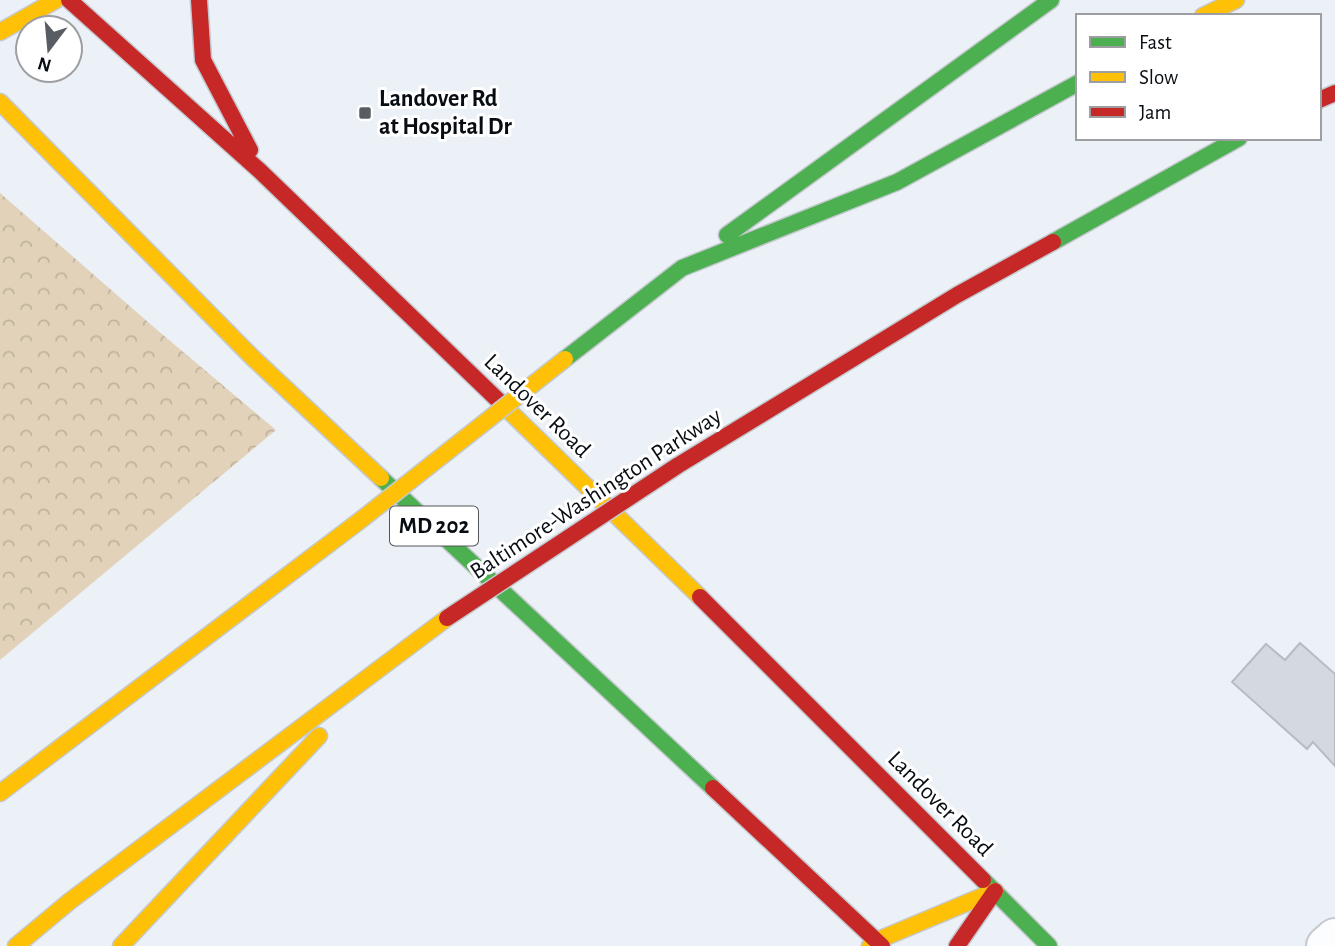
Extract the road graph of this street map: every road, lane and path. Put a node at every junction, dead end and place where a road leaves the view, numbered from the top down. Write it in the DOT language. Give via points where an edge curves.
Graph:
graph roads {
  1 [pos="55,0"];
  2 [pos="69,0"];
  3 [pos="199,0"];
  4 [pos="1051,0"];
  5 [pos="1236,0"];
  6 [pos="1207,14"];
  7 [pos="0,32"];
  8 [pos="1076,84"];
  9 [pos="0,102"];
  10 [pos="1235,140"];
  11 [pos="260,171"];
  12 [pos="682,268"];
  13 [pos="391,660"];
  14 [pos="0,793"];
  15 [pos="995,891"];
  16 [pos="1335,938"];
  17 [pos="876,944"];
  18 [pos="16,946"];
  19 [pos="121,946"];
  20 [pos="957,946"];
  21 [pos="1049,946"];
  22 [pos="1326,946"];
  1 -- 7 [label="main road"];
  2 -- 11 [label="main road, Landover Road"];
  3 -- 11 [label="main road" via="203,60"];
  4 -- 12 [label="main road"];
  5 -- 6 [label="main road"];
  8 -- 12 [label="main road" via="897,182"];
  9 -- 17 [label="main road, MD 202" via="253,357"];
  10 -- 13 [label="main road, Baltimore-Washington Parkway, bridge" via="957,295 677,467"];
  11 -- 15 [label="main road, Landover Road" via="646,543"];
  12 -- 14 [label="main road, bridge" via="362,519"];
  13 -- 18 [label="main road, Baltimore-Washington Parkway"];
  13 -- 19 [label="main road"];
  15 -- 17 [label="main road"];
  15 -- 20 [label="main road"];
  15 -- 21 [label="main road, Landover Road"];
  16 -- 22 [label="street"];
}
